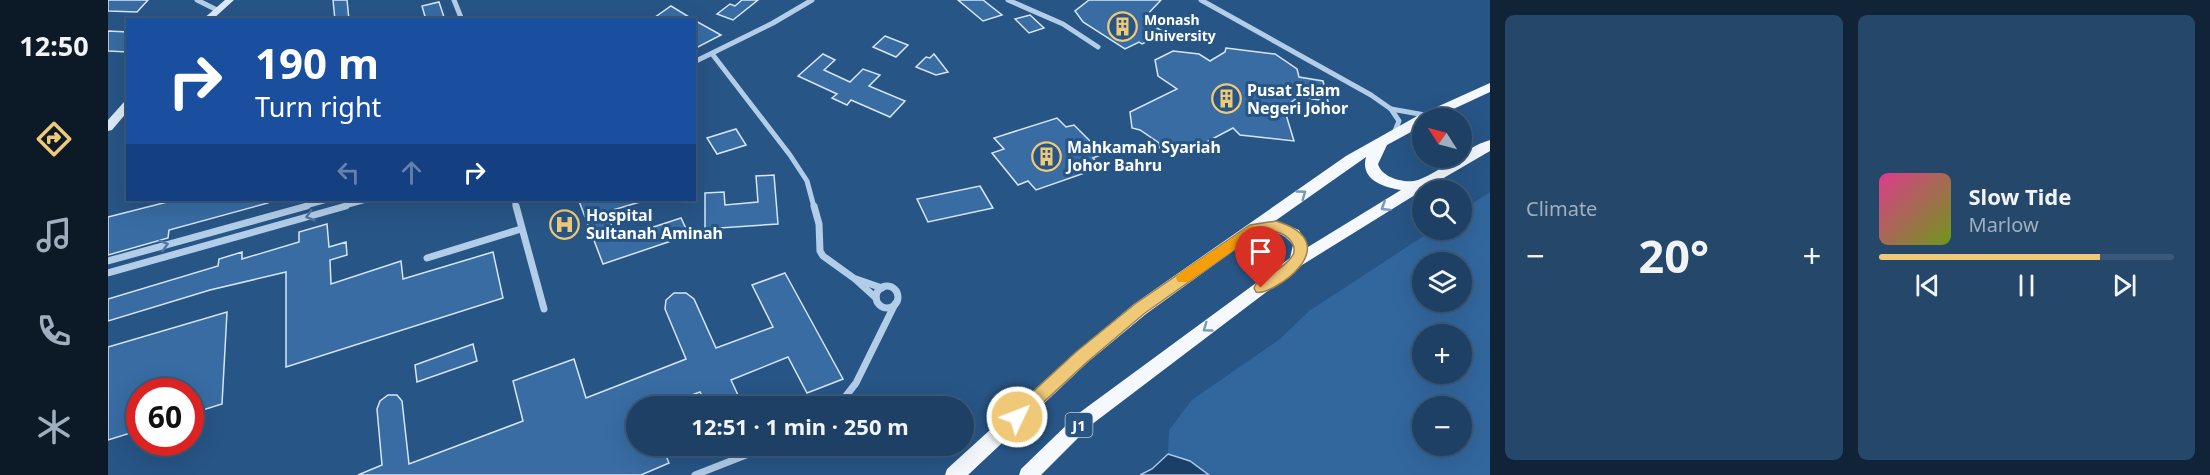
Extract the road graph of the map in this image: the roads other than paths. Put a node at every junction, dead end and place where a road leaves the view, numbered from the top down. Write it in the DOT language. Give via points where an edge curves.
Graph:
graph roads {
  1 [pos="197,0"];
  2 [pos="230,0"];
  3 [pos="454,0"];
  4 [pos="812,0"];
  5 [pos="1008,0"];
  6 [pos="1201,0"];
  7 [pos="217,10"];
  8 [pos="208,18"];
  9 [pos="461,18"];
  10 [pos="1098,47"];
  11 [pos="713,55"];
  12 [pos="696,61"];
  13 [pos="1490,87"];
  14 [pos="126,106"];
  15 [pos="1447,108"];
  16 [pos="1391,109"];
  17 [pos="1412,114"];
  18 [pos="1412,125"];
  19 [pos="108,127"];
  20 [pos="1383,141"];
  21 [pos="1490,145"];
  22 [pos="1429,180"];
  23 [pos="1412,185"];
  24 [pos="1412,190"];
  25 [pos="323,201"];
  26 [pos="362,201"];
  27 [pos="514,201"];
  28 [pos="1255,228"];
  29 [pos="521,229"];
  30 [pos="427,258"];
  31 [pos="108,261"];
  32 [pos="1297,261"];
  33 [pos="108,273"];
  34 [pos="855,279"];
  35 [pos="882,288"];
  36 [pos="878,301"];
  37 [pos="895,304"];
  38 [pos="544,309"];
  39 [pos="883,323"];
  40 [pos="847,396"];
  41 [pos="743,456"];
  42 [pos="695,475"];
  43 [pos="954,475"];
  44 [pos="1028,475"];
  1 -- 7 [label="street"];
  2 -- 7 [label="main road"];
  3 -- 9 [label="street"];
  4 -- 11 [label="street"];
  5 -- 10 [label="street" via="1063,24"];
  6 -- 16 [label="street"];
  7 -- 8 [label="main road"];
  11 -- 12 [label="street"];
  11 -- 34 [label="street" via="807,182 823,256"];
  13 -- 15 [label="main road"];
  14 -- 19 [label="main road"];
  16 -- 17 [label="street"];
  16 -- 20 [label="street" via="1399,125"];
  18 -- 20 [label="main road"];
  20 -- 23 [label="main road" via="1371,160 1371,170 1387,183"];
  28 -- 20 [label="main road, one-way" via="1351,159"];
  21 -- 22 [label="main road, J1"];
  24 -- 32 [label="main road, J1, one-way"];
  31 -- 25 [label="street, one-way"];
  26 -- 33 [label="street, one-way"];
  27 -- 29 [label="street"];
  28 -- 32 [label="main road" via="1276,226 1294,234 1301,245"];
  28 -- 43 [label="main road" via="1132,315"];
  29 -- 30 [label="street"];
  29 -- 38 [label="street"];
  32 -- 44 [label="main road, J1, one-way" via="1093,413"];
  34 -- 35 [label="street"];
  34 -- 36 [label="street"];
  35 -- 36 [label="street" via="876,292"];
  35 -- 37 [label="street" via="898,293"];
  36 -- 37 [label="street" via="888,306"];
  36 -- 39 [label="street"];
  37 -- 39 [label="street"];
  39 -- 40 [label="street" via="857,385"];
  41 -- 42 [label="street"];
}
